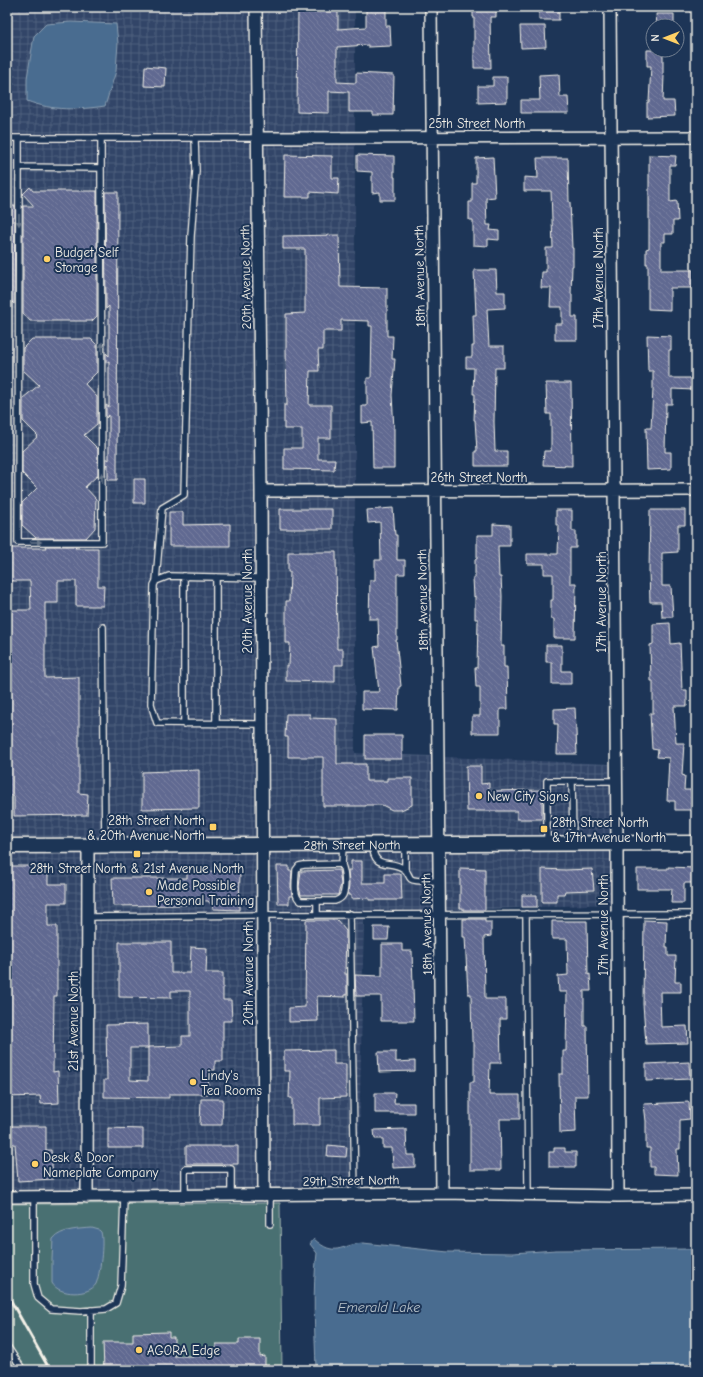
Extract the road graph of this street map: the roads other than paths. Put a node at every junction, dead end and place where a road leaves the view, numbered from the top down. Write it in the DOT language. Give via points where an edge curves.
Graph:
graph roads {
  1 [pos="256,7"];
  2 [pos="431,7"];
  3 [pos="610,7"];
  4 [pos="611,137"];
  5 [pos="696,137"];
  6 [pos="7,138"];
  7 [pos="20,138"];
  8 [pos="102,138"];
  9 [pos="258,138"];
  10 [pos="432,138"];
  11 [pos="194,139"];
  12 [pos="19,168"];
  13 [pos="101,168"];
  14 [pos="614,490"];
  15 [pos="696,490"];
  16 [pos="261,491"];
  17 [pos="435,491"];
  18 [pos="184,576"];
  19 [pos="216,577"];
  20 [pos="261,578"];
  21 [pos="156,581"];
  22 [pos="103,627"];
  23 [pos="184,724"];
  24 [pos="216,724"];
  25 [pos="262,724"];
  26 [pos="572,781"];
  27 [pos="616,781"];
  28 [pos="696,843"];
  29 [pos="405,844"];
  30 [pos="439,844"];
  31 [pos="547,844"];
  32 [pos="573,844"];
  33 [pos="617,844"];
  34 [pos="262,845"];
  35 [pos="343,845"];
  36 [pos="372,845"];
  37 [pos="7,846"];
  38 [pos="88,846"];
  39 [pos="105,846"];
  40 [pos="342,865"];
  41 [pos="405,869"];
  42 [pos="439,881"];
  43 [pos="317,901"];
  44 [pos="350,914"];
  45 [pos="440,914"];
  46 [pos="526,914"];
  47 [pos="696,914"];
  48 [pos="262,915"];
  49 [pos="317,915"];
  50 [pos="617,915"];
  51 [pos="88,917"];
  52 [pos="442,1193"];
  53 [pos="267,1195"];
  54 [pos="355,1195"];
  55 [pos="528,1195"];
  56 [pos="696,1195"];
  57 [pos="185,1196"];
  58 [pos="231,1196"];
  59 [pos="618,1196"];
  60 [pos="7,1197"];
  61 [pos="34,1197"];
  62 [pos="87,1197"];
  63 [pos="124,1197"];
  64 [pos="270,1224"];
  65 [pos="91,1310"];
  66 [pos="7,1346"];
  67 [pos="91,1366"];
  68 [pos="23,1370"];
  1 -- 9 [label="street, 20th Avenue North"];
  2 -- 10 [label="street, 18th Avenue North"];
  3 -- 4 [label="street, 17th Avenue North"];
  4 -- 5 [label="street, 25th Street North"];
  4 -- 10 [label="street, 25th Street North"];
  4 -- 14 [label="street, 17th Avenue North"];
  6 -- 7 [label="lane"];
  7 -- 8 [label="lane"];
  7 -- 12 [label="lane"];
  8 -- 11 [label="lane"];
  8 -- 13 [label="lane"];
  9 -- 10 [label="street, 25th Street North"];
  9 -- 11 [label="lane"];
  9 -- 16 [label="street, 20th Avenue North"];
  10 -- 17 [label="street, 18th Avenue North"];
  11 -- 21 [label="lane" via="196,171 191,236 184,495 162,508"];
  12 -- 13 [label="lane"];
  12 -- 13 [label="lane, one-way" via="18,542 102,542"];
  14 -- 15 [label="street, 26th Street North"];
  14 -- 17 [label="street, 26th Street North"];
  14 -- 27 [label="street, 17th Avenue North"];
  16 -- 17 [label="street, 26th Street North"];
  16 -- 20 [label="street, 20th Avenue North"];
  17 -- 30 [label="street, 18th Avenue North"];
  18 -- 19 [label="lane"];
  18 -- 21 [label="lane" via="168,576"];
  18 -- 23 [label="lane"];
  19 -- 20 [label="lane"];
  19 -- 24 [label="lane"];
  20 -- 25 [label="street, 20th Avenue North"];
  21 -- 23 [label="lane" via="151,704 157,723"];
  22 -- 39 [label="lane"];
  23 -- 24 [label="lane"];
  24 -- 25 [label="lane"];
  25 -- 34 [label="street, 20th Avenue North"];
  26 -- 27 [label="lane"];
  26 -- 31 [label="lane" via="547,781"];
  26 -- 32 [label="lane"];
  27 -- 33 [label="street, 17th Avenue North"];
  28 -- 33 [label="street, 28th Street North"];
  29 -- 30 [label="street, 28th Street North"];
  29 -- 36 [label="street, 28th Street North"];
  29 -- 41 [label="lane"];
  30 -- 31 [label="street, 28th Street North"];
  30 -- 42 [label="street, 18th Avenue North"];
  31 -- 32 [label="street, 28th Street North"];
  32 -- 33 [label="street, 28th Street North"];
  33 -- 50 [label="street, 17th Avenue North"];
  34 -- 35 [label="street, 28th Street North"];
  34 -- 39 [label="street, 28th Street North"];
  34 -- 48 [label="street, 20th Avenue North"];
  35 -- 36 [label="street, 28th Street North"];
  35 -- 40 [label="lane"];
  36 -- 41 [label="lane" via="376,859 380,863"];
  37 -- 38 [label="street, 28th Street North"];
  38 -- 39 [label="street, 28th Street North"];
  38 -- 51 [label="street, 21st Avenue North"];
  40 -- 43 [label="lane" via="343,896 335,901"];
  40 -- 43 [label="lane" via="304,865 296,870 298,899"];
  41 -- 42 [label="lane" via="415,881"];
  42 -- 45 [label="street, 18th Avenue North"];
  43 -- 49 [label="lane"];
  44 -- 45 [label="lane"];
  44 -- 49 [label="lane"];
  44 -- 54 [label="lane"];
  45 -- 46 [label="lane"];
  45 -- 52 [label="street, 18th Avenue North"];
  46 -- 50 [label="lane"];
  46 -- 55 [label="lane"];
  47 -- 50 [label="lane"];
  48 -- 49 [label="lane"];
  48 -- 51 [label="lane"];
  48 -- 53 [label="street, 20th Avenue North"];
  50 -- 59 [label="street, 17th Avenue North"];
  51 -- 62 [label="street, 21st Avenue North"];
  52 -- 54 [label="street, 29th Street North"];
  52 -- 55 [label="street, 29th Street North"];
  53 -- 54 [label="street, 29th Street North"];
  53 -- 58 [label="street, 29th Street North"];
  53 -- 64 [label="lane"];
  55 -- 59 [label="street, 29th Street North"];
  56 -- 59 [label="street, 29th Street North"];
  57 -- 58 [label="street, 29th Street North"];
  57 -- 58 [label="lane" via="185,1169 231,1169"];
  57 -- 63 [label="street, 29th Street North"];
  60 -- 61 [label="street, 29th Street North"];
  61 -- 62 [label="street, 29th Street North"];
  61 -- 65 [label="lane" via="34,1284 38,1298 51,1309"];
  62 -- 63 [label="street, 29th Street North"];
  63 -- 65 [label="lane" via="121,1286 116,1303 106,1309"];
  65 -- 67 [label="lane"];
  66 -- 68 [label="lane"];
}
